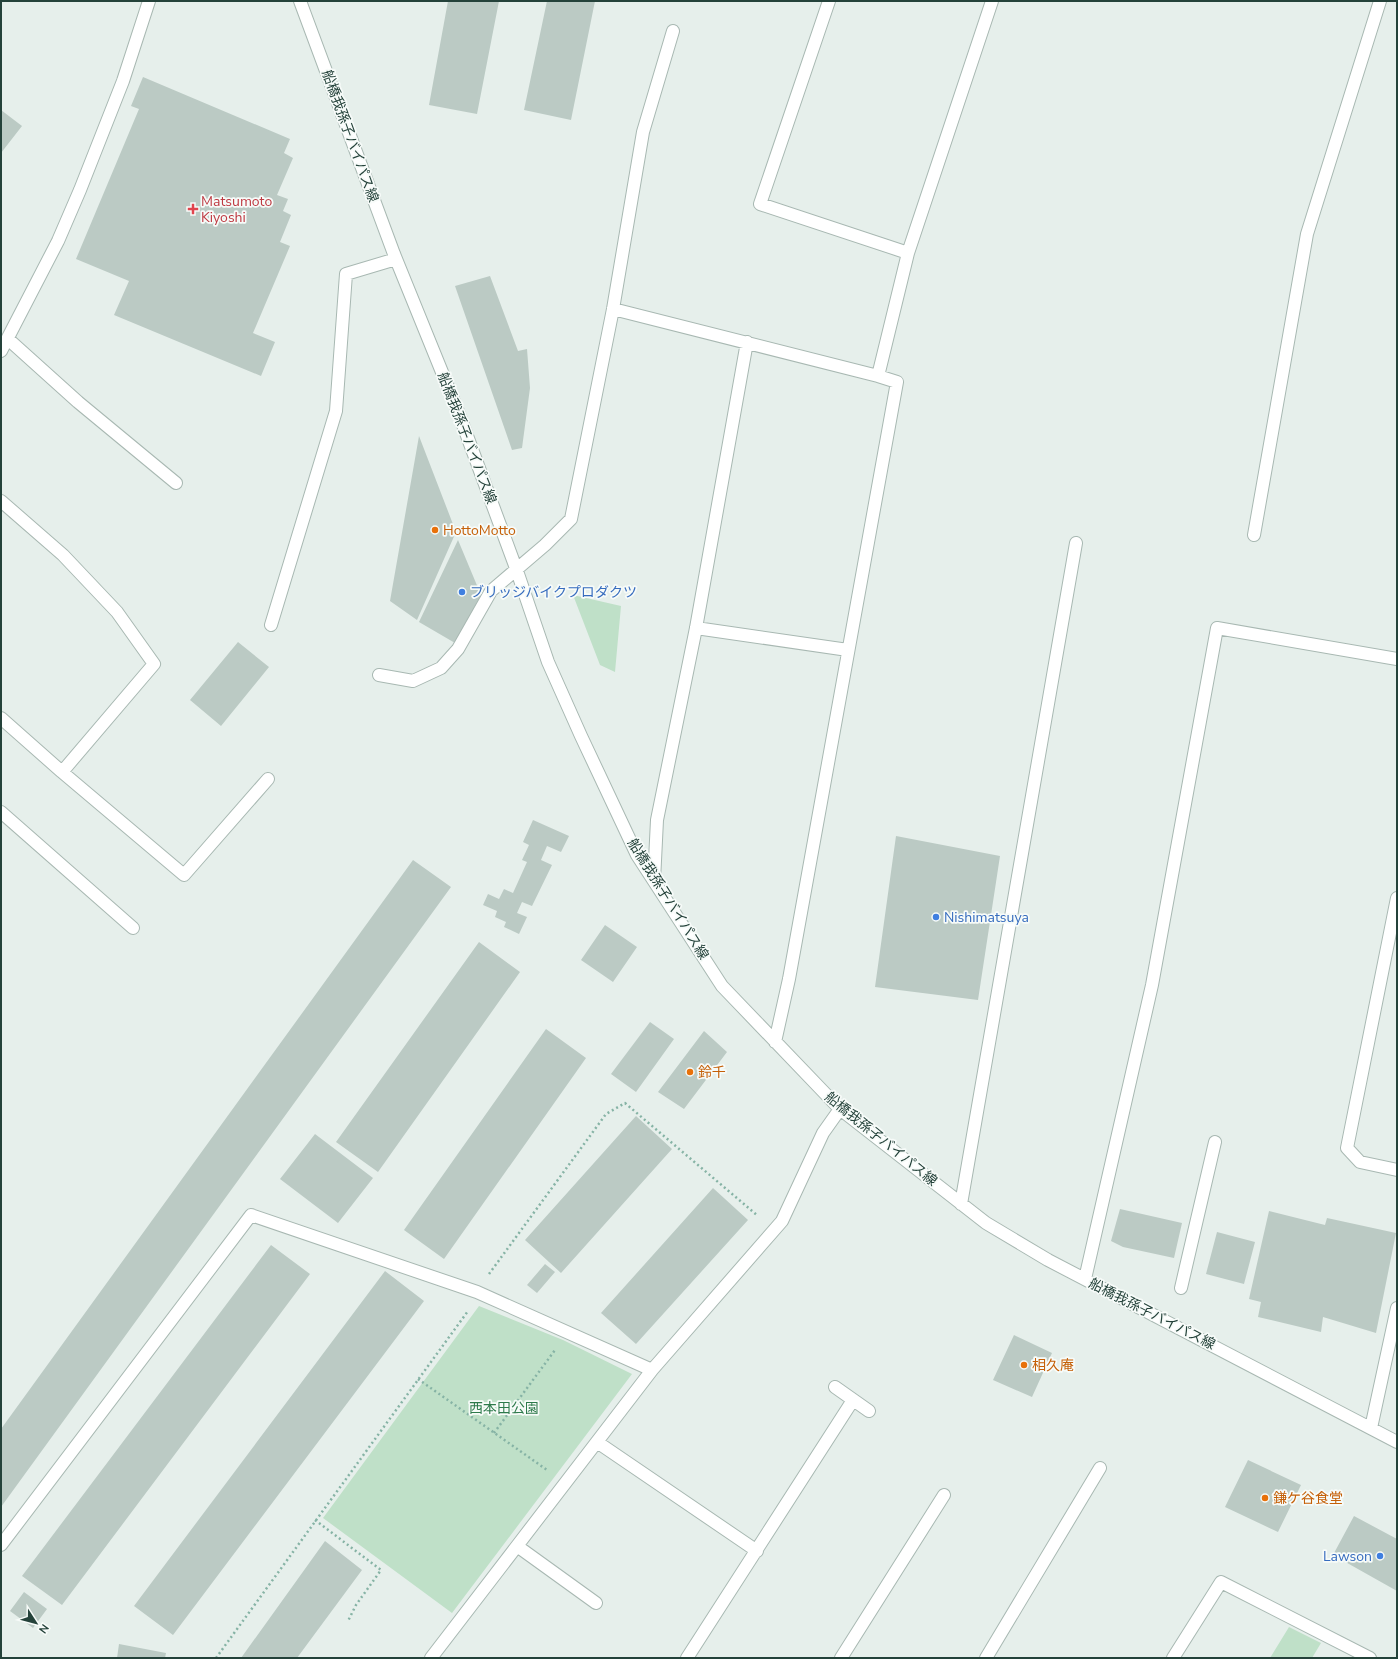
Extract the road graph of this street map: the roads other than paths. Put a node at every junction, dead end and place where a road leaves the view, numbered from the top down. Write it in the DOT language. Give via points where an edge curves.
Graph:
graph roads {
  1 [pos="149,1"];
  2 [pos="300,1"];
  3 [pos="829,1"];
  4 [pos="992,1"];
  5 [pos="1380,1"];
  6 [pos="673,31"];
  7 [pos="908,253"];
  8 [pos="396,259"];
  9 [pos="613,309"];
  10 [pos="8,339"];
  11 [pos="747,342"];
  12 [pos="1,351"];
  13 [pos="878,376"];
  14 [pos="176,483"];
  15 [pos="1,501"];
  16 [pos="1254,535"];
  17 [pos="1076,543"];
  18 [pos="517,571"];
  19 [pos="271,625"];
  20 [pos="696,628"];
  21 [pos="848,650"];
  22 [pos="1397,659"];
  23 [pos="379,675"];
  24 [pos="1,718"];
  25 [pos="62,772"];
  26 [pos="268,779"];
  27 [pos="1,812"];
  28 [pos="654,880"];
  29 [pos="1397,898"];
  30 [pos="133,928"];
  31 [pos="775,1042"];
  32 [pos="840,1109"];
  33 [pos="1216,1142"];
  34 [pos="1397,1170"];
  35 [pos="961,1204"];
  36 [pos="1085,1279"];
  37 [pos="1181,1288"];
  38 [pos="1397,1308"];
  39 [pos="652,1370"];
  40 [pos="834,1387"];
  41 [pos="853,1400"];
  42 [pos="870,1411"];
  43 [pos="1370,1428"];
  44 [pos="597,1442"];
  45 [pos="1397,1442"];
  46 [pos="1100,1468"];
  47 [pos="944,1495"];
  48 [pos="1,1545"];
  49 [pos="517,1546"];
  50 [pos="756,1551"];
  51 [pos="596,1603"];
  52 [pos="431,1658"];
  53 [pos="687,1658"];
  54 [pos="841,1658"];
  55 [pos="986,1658"];
  56 [pos="1173,1658"];
  57 [pos="1370,1658"];
  1 -- 10 [label="street" via="123,81 80,190 58,241"];
  2 -- 8 [label="street, 船橋我孫子バイパス線"];
  3 -- 7 [label="street" via="760,204"];
  4 -- 7 [label="street"];
  5 -- 16 [label="street" via="1308,234"];
  6 -- 9 [label="street" via="643,132"];
  7 -- 13 [label="street"];
  8 -- 18 [label="street, 船橋我孫子バイパス線" via="459,414"];
  8 -- 19 [label="street" via="346,274 336,411"];
  9 -- 11 [label="street"];
  9 -- 18 [label="street" via="571,519"];
  10 -- 12 [label="street"];
  10 -- 14 [label="street" via="78,402"];
  11 -- 13 [label="street"];
  11 -- 20 [label="street"];
  13 -- 21 [label="street" via="897,382"];
  15 -- 25 [label="street" via="63,555 111,606 154,664"];
  17 -- 35 [label="street"];
  18 -- 23 [label="street" via="491,592 458,649 441,668 413,681"];
  18 -- 28 [label="street, 船橋我孫子バイパス線" via="548,662 637,855"];
  20 -- 21 [label="street"];
  20 -- 28 [label="street" via="657,820"];
  21 -- 31 [label="street" via="789,979"];
  22 -- 36 [label="street" via="1217,628 1152,985"];
  24 -- 25 [label="street"];
  25 -- 26 [label="street" via="184,875"];
  27 -- 30 [label="street"];
  28 -- 31 [label="street, 船橋我孫子バイパス線" via="722,986"];
  29 -- 34 [label="street" via="1347,1148 1360,1162"];
  31 -- 32 [label="street, 船橋我孫子バイパス線"];
  32 -- 35 [label="street, 船橋我孫子バイパス線"];
  32 -- 39 [label="street" via="823,1133 782,1220"];
  33 -- 37 [label="street"];
  35 -- 36 [label="street, 船橋我孫子バイパス線" via="986,1223"];
  36 -- 43 [label="street, 船橋我孫子バイパス線"];
  38 -- 43 [label="street"];
  39 -- 44 [label="street"];
  39 -- 48 [label="street" via="477,1292 251,1215"];
  40 -- 41 [label="street"];
  41 -- 42 [label="street"];
  41 -- 50 [label="street"];
  43 -- 45 [label="street, 船橋我孫子バイパス線"];
  44 -- 49 [label="street"];
  44 -- 50 [label="street"];
  46 -- 55 [label="street"];
  47 -- 54 [label="street"];
  49 -- 51 [label="street"];
  49 -- 52 [label="street"];
  50 -- 53 [label="street"];
  56 -- 57 [label="street" via="1221,1582"];
}
